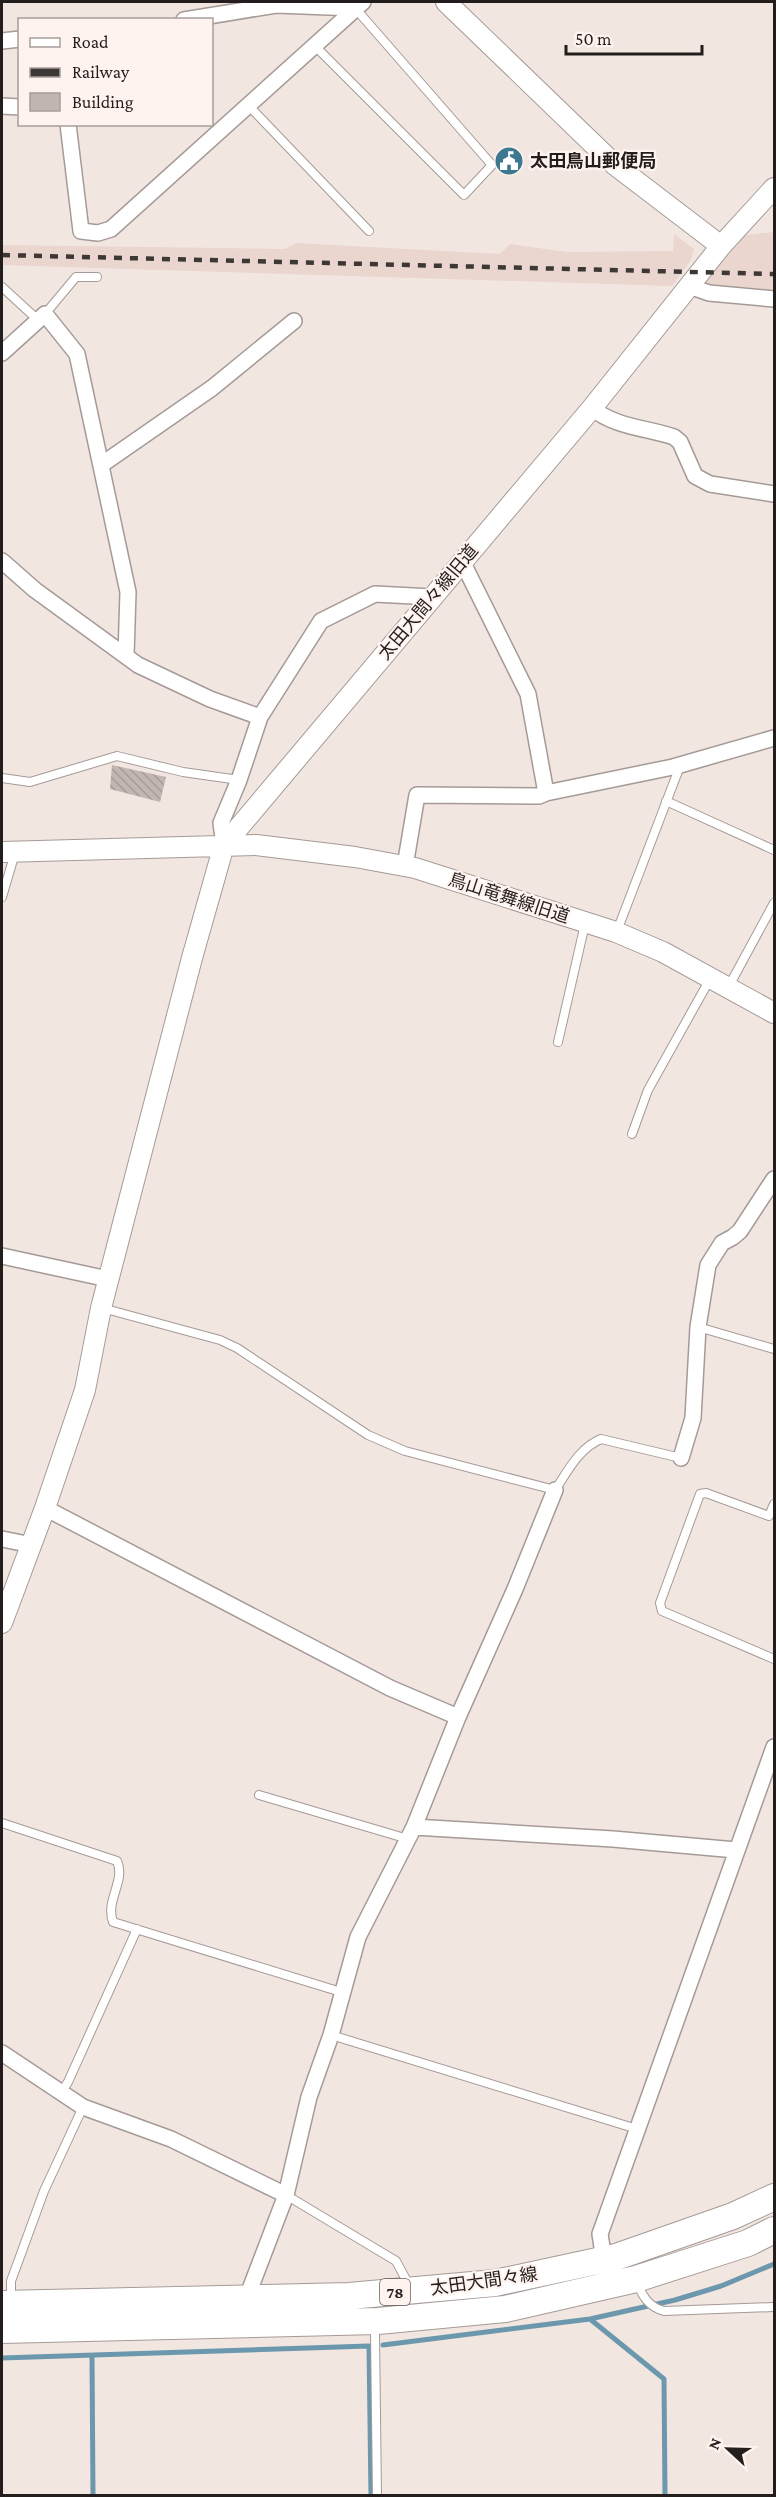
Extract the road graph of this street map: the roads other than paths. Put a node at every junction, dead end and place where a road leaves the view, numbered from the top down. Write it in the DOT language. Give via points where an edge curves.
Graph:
graph roads {
  1 [pos="446,2"];
  2 [pos="359,5"];
  3 [pos="196,18"];
  4 [pos="18,39"];
  5 [pos="2,41"];
  6 [pos="314,45"];
  7 [pos="248,105"];
  8 [pos="2,106"];
  9 [pos="18,107"];
  10 [pos="68,126"];
  11 [pos="774,188"];
  12 [pos="369,231"];
  13 [pos="721,246"];
  14 [pos="97,277"];
  15 [pos="689,286"];
  16 [pos="2,287"];
  17 [pos="774,299"];
  18 [pos="41,317"];
  19 [pos="294,321"];
  20 [pos="2,353"];
  21 [pos="592,408"];
  22 [pos="101,465"];
  23 [pos="774,494"];
  24 [pos="2,561"];
  25 [pos="462,561"];
  26 [pos="432,597"];
  27 [pos="126,656"];
  28 [pos="260,717"];
  29 [pos="774,738"];
  30 [pos="680,764"];
  31 [pos="2,778"];
  32 [pos="239,780"];
  33 [pos="546,793"];
  34 [pos="666,801"];
  35 [pos="224,845"];
  36 [pos="774,850"];
  37 [pos="9,851"];
  38 [pos="405,866"];
  39 [pos="2,897"];
  40 [pos="774,903"];
  41 [pos="586,922"];
  42 [pos="616,932"];
  43 [pos="720,982"];
  44 [pos="774,1013"];
  45 [pos="558,1042"];
  46 [pos="632,1134"];
  47 [pos="774,1179"];
  48 [pos="2,1256"];
  49 [pos="108,1279"];
  50 [pos="101,1308"];
  51 [pos="698,1327"];
  52 [pos="774,1349"];
  53 [pos="681,1458"];
  54 [pos="555,1490"];
  55 [pos="774,1504"];
  56 [pos="45,1508"];
  57 [pos="2,1539"];
  58 [pos="32,1545"];
  59 [pos="2,1623"];
  60 [pos="774,1659"];
  61 [pos="458,1717"];
  62 [pos="774,1747"];
  63 [pos="259,1795"];
  64 [pos="2,1823"];
  65 [pos="411,1833"];
  66 [pos="736,1850"];
  67 [pos="137,1929"];
  68 [pos="341,1992"];
  69 [pos="331,2036"];
  70 [pos="2,2053"];
  71 [pos="61,2093"];
  72 [pos="83,2107"];
  73 [pos="637,2129"];
  74 [pos="286,2195"];
  75 [pos="774,2197"];
  76 [pos="774,2230"];
  77 [pos="604,2260"];
  78 [pos="636,2279"];
  79 [pos="412,2291"];
  80 [pos="247,2297"];
  81 [pos="6,2304"];
  82 [pos="774,2307"];
  83 [pos="378,2321"];
  84 [pos="2,2330"];
  85 [pos="377,2496"];
  1 -- 13 [label="street" via="615,165"];
  2 -- 3 [label="street" via="276,5"];
  2 -- 6 [label="street"];
  2 -- 6 [label="lane" via="492,165 464,195"];
  4 -- 5 [label="street"];
  6 -- 7 [label="street"];
  7 -- 10 [label="street" via="111,229 98,233 81,231"];
  7 -- 12 [label="lane"];
  8 -- 9 [label="street"];
  11 -- 13 [label="street, 太田大間々線旧道"];
  13 -- 15 [label="street, 太田大間々線旧道"];
  14 -- 18 [label="lane" via="76,277"];
  15 -- 17 [label="street" via="710,293"];
  15 -- 21 [label="street, 太田大間々線旧道"];
  16 -- 18 [label="lane"];
  18 -- 20 [label="street"];
  18 -- 22 [label="street" via="77,354"];
  19 -- 22 [label="street" via="212,388"];
  21 -- 23 [label="street" via="615,421 674,437 695,476 710,484"];
  21 -- 25 [label="street, 太田大間々線旧道"];
  22 -- 27 [label="street" via="128,592"];
  24 -- 27 [label="street"];
  25 -- 26 [label="street, 太田大間々線旧道"];
  25 -- 33 [label="street" via="528,694"];
  26 -- 28 [label="street" via="375,594 321,621"];
  26 -- 35 [label="street, 太田大間々線旧道"];
  27 -- 28 [label="street" via="210,699"];
  28 -- 32 [label="street"];
  29 -- 30 [label="street"];
  30 -- 33 [label="street"];
  30 -- 34 [label="lane"];
  31 -- 32 [label="lane" via="30,782 117,756"];
  32 -- 35 [label="street" via="221,824"];
  33 -- 38 [label="street" via="417,795"];
  34 -- 36 [label="lane"];
  34 -- 42 [label="lane"];
  35 -- 37 [label="street"];
  35 -- 38 [label="street, 鳥山竜舞線旧道" via="256,844"];
  35 -- 49 [label="street"];
  37 -- 39 [label="lane"];
  38 -- 41 [label="street, 鳥山竜舞線旧道"];
  40 -- 43 [label="lane"];
  41 -- 42 [label="street, 鳥山竜舞線旧道"];
  41 -- 45 [label="lane"];
  42 -- 43 [label="street, 鳥山竜舞線旧道"];
  43 -- 44 [label="street, 鳥山竜舞線旧道"];
  43 -- 46 [label="lane" via="648,1090"];
  47 -- 51 [label="street" via="740,1231 717,1248 708,1265"];
  48 -- 49 [label="street"];
  49 -- 50 [label="street"];
  50 -- 54 [label="lane" via="220,1340 368,1435 405,1451"];
  50 -- 56 [label="street" via="85,1390"];
  51 -- 52 [label="lane"];
  51 -- 53 [label="street" via="693,1418"];
  53 -- 54 [label="lane" via="601,1439 581,1452"];
  54 -- 61 [label="street"];
  55 -- 60 [label="lane" via="770,1516 700,1494 660,1603 662,1611"];
  56 -- 58 [label="street"];
  56 -- 61 [label="street" via="390,1688"];
  57 -- 58 [label="street"];
  58 -- 59 [label="street"];
  61 -- 65 [label="street"];
  62 -- 66 [label="street"];
  63 -- 65 [label="lane"];
  64 -- 67 [label="lane" via="117,1861 120,1869 109,1911 114,1922"];
  65 -- 66 [label="street" via="590,1838"];
  65 -- 68 [label="street" via="358,1937"];
  66 -- 73 [label="street"];
  67 -- 68 [label="lane"];
  67 -- 71 [label="lane"];
  68 -- 69 [label="street"];
  69 -- 73 [label="lane"];
  69 -- 74 [label="street" via="309,2097"];
  70 -- 71 [label="street"];
  71 -- 72 [label="street"];
  72 -- 74 [label="street" via="171,2139"];
  72 -- 81 [label="lane" via="36,2213"];
  73 -- 77 [label="street" via="600,2234"];
  74 -- 79 [label="lane" via="396,2261"];
  74 -- 80 [label="street"];
  75 -- 77 [label="main road, 太田大間々線 / 78" via="733,2216"];
  76 -- 78 [label="main road, 太田大間々線 / 78" via="748,2243"];
  77 -- 79 [label="main road, 太田大間々線 / 78" via="495,2283"];
  78 -- 82 [label="lane" via="647,2302 664,2311"];
  78 -- 83 [label="main road, 太田大間々線 / 78" via="506,2309"];
  79 -- 80 [label="main road, 太田大間々線 / 78"];
  80 -- 81 [label="main road, 太田大間々線 / 78"];
  83 -- 84 [label="main road, 太田大間々線 / 78"];
  83 -- 85 [label="lane"];
}
